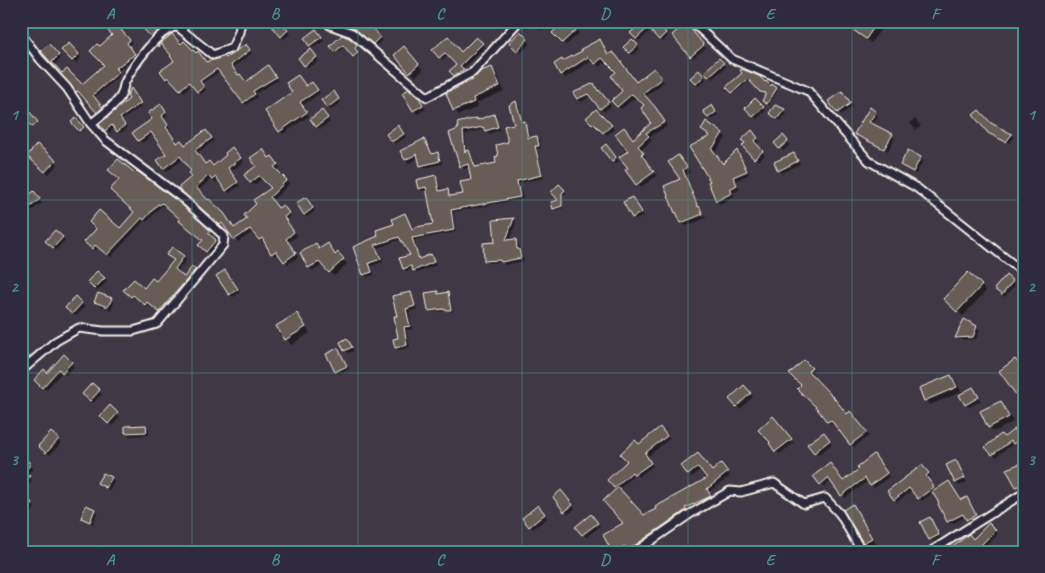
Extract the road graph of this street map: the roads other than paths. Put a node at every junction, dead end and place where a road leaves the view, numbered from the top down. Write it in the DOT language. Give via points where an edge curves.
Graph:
graph roads {
  1 [pos="241,21"];
  2 [pos="326,21"];
  3 [pos="519,21"];
  4 [pos="691,21"];
  5 [pos="21,34"];
  6 [pos="91,124"];
  7 [pos="1024,274"];
  8 [pos="21,371"];
  9 [pos="1024,493"];
  10 [pos="635,552"];
  11 [pos="862,552"];
  12 [pos="930,552"];
  1 -- 6 [label="street" via="232,48 213,55 178,27 168,30 142,55 118,100"];
  2 -- 3 [label="street" via="352,33 427,97 473,72"];
  4 -- 7 [label="street" via="732,59 808,91 869,161 917,188"];
  5 -- 6 [label="street" via="67,88"];
  6 -- 8 [label="street" via="122,155 183,199 224,236 224,242 157,324 133,331 79,328 56,341"];
  9 -- 12 [label="street"];
  10 -- 11 [label="street" via="730,491 741,492 774,483 804,504 825,498 840,514"];
}
